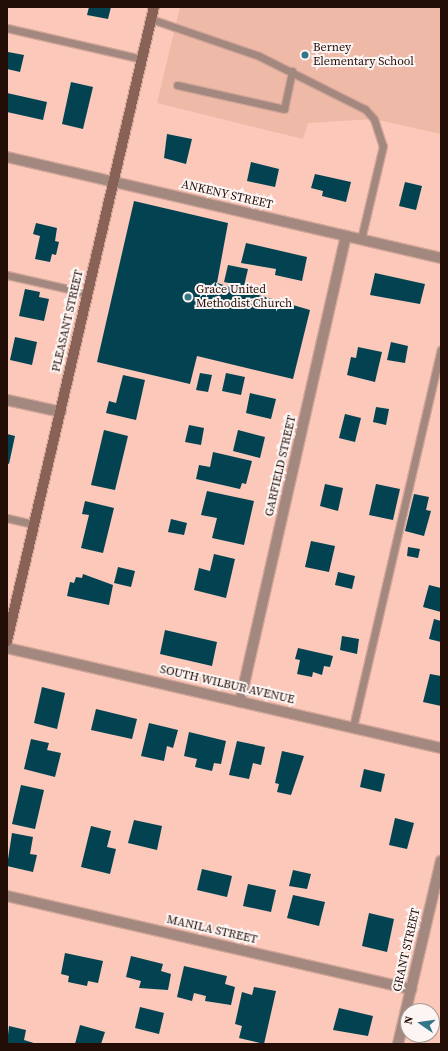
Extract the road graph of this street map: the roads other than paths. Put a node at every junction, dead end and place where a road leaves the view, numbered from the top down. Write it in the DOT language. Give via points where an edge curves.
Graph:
graph roads {
  1 [pos="154,7"];
  2 [pos="151,19"];
  3 [pos="7,28"];
  4 [pos="142,59"];
  5 [pos="292,71"];
  6 [pos="177,85"];
  7 [pos="7,157"];
  8 [pos="114,182"];
  9 [pos="346,236"];
  10 [pos="361,239"];
  11 [pos="441,258"];
  12 [pos="7,275"];
  13 [pos="87,293"];
  14 [pos="441,350"];
  15 [pos="7,400"];
  16 [pos="61,412"];
  17 [pos="7,518"];
  18 [pos="34,524"];
  19 [pos="7,641"];
  20 [pos="7,648"];
  21 [pos="240,702"];
  22 [pos="353,727"];
  23 [pos="441,748"];
  24 [pos="441,861"];
  25 [pos="7,896"];
  26 [pos="411,989"];
  27 [pos="398,1044"];
  1 -- 2 [label="main road, PLEASANT STREET"];
  2 -- 4 [label="main road, PLEASANT STREET"];
  2 -- 5 [label="lane" via="214,39"];
  3 -- 4 [label="lane"];
  4 -- 8 [label="main road, PLEASANT STREET"];
  5 -- 6 [label="lane" via="284,109"];
  5 -- 10 [label="lane" via="351,100 374,119 382,146 381,161"];
  7 -- 8 [label="street, ANKENY STREET"];
  8 -- 9 [label="street, ANKENY STREET"];
  8 -- 13 [label="main road, PLEASANT STREET"];
  9 -- 10 [label="street, ANKENY STREET"];
  9 -- 21 [label="street, GARFIELD STREET"];
  10 -- 11 [label="street, ANKENY STREET"];
  12 -- 13 [label="lane"];
  13 -- 16 [label="main road, PLEASANT STREET"];
  14 -- 22 [label="lane"];
  15 -- 16 [label="street"];
  16 -- 18 [label="main road, PLEASANT STREET"];
  17 -- 18 [label="lane"];
  18 -- 19 [label="main road, PLEASANT STREET"];
  20 -- 21 [label="street, SOUTH WILBUR AVENUE"];
  21 -- 22 [label="street, SOUTH WILBUR AVENUE"];
  22 -- 23 [label="street, SOUTH WILBUR AVENUE"];
  24 -- 26 [label="street, GRANT STREET"];
  25 -- 26 [label="street, MANILA STREET"];
  26 -- 27 [label="street, GRANT STREET"];
}
